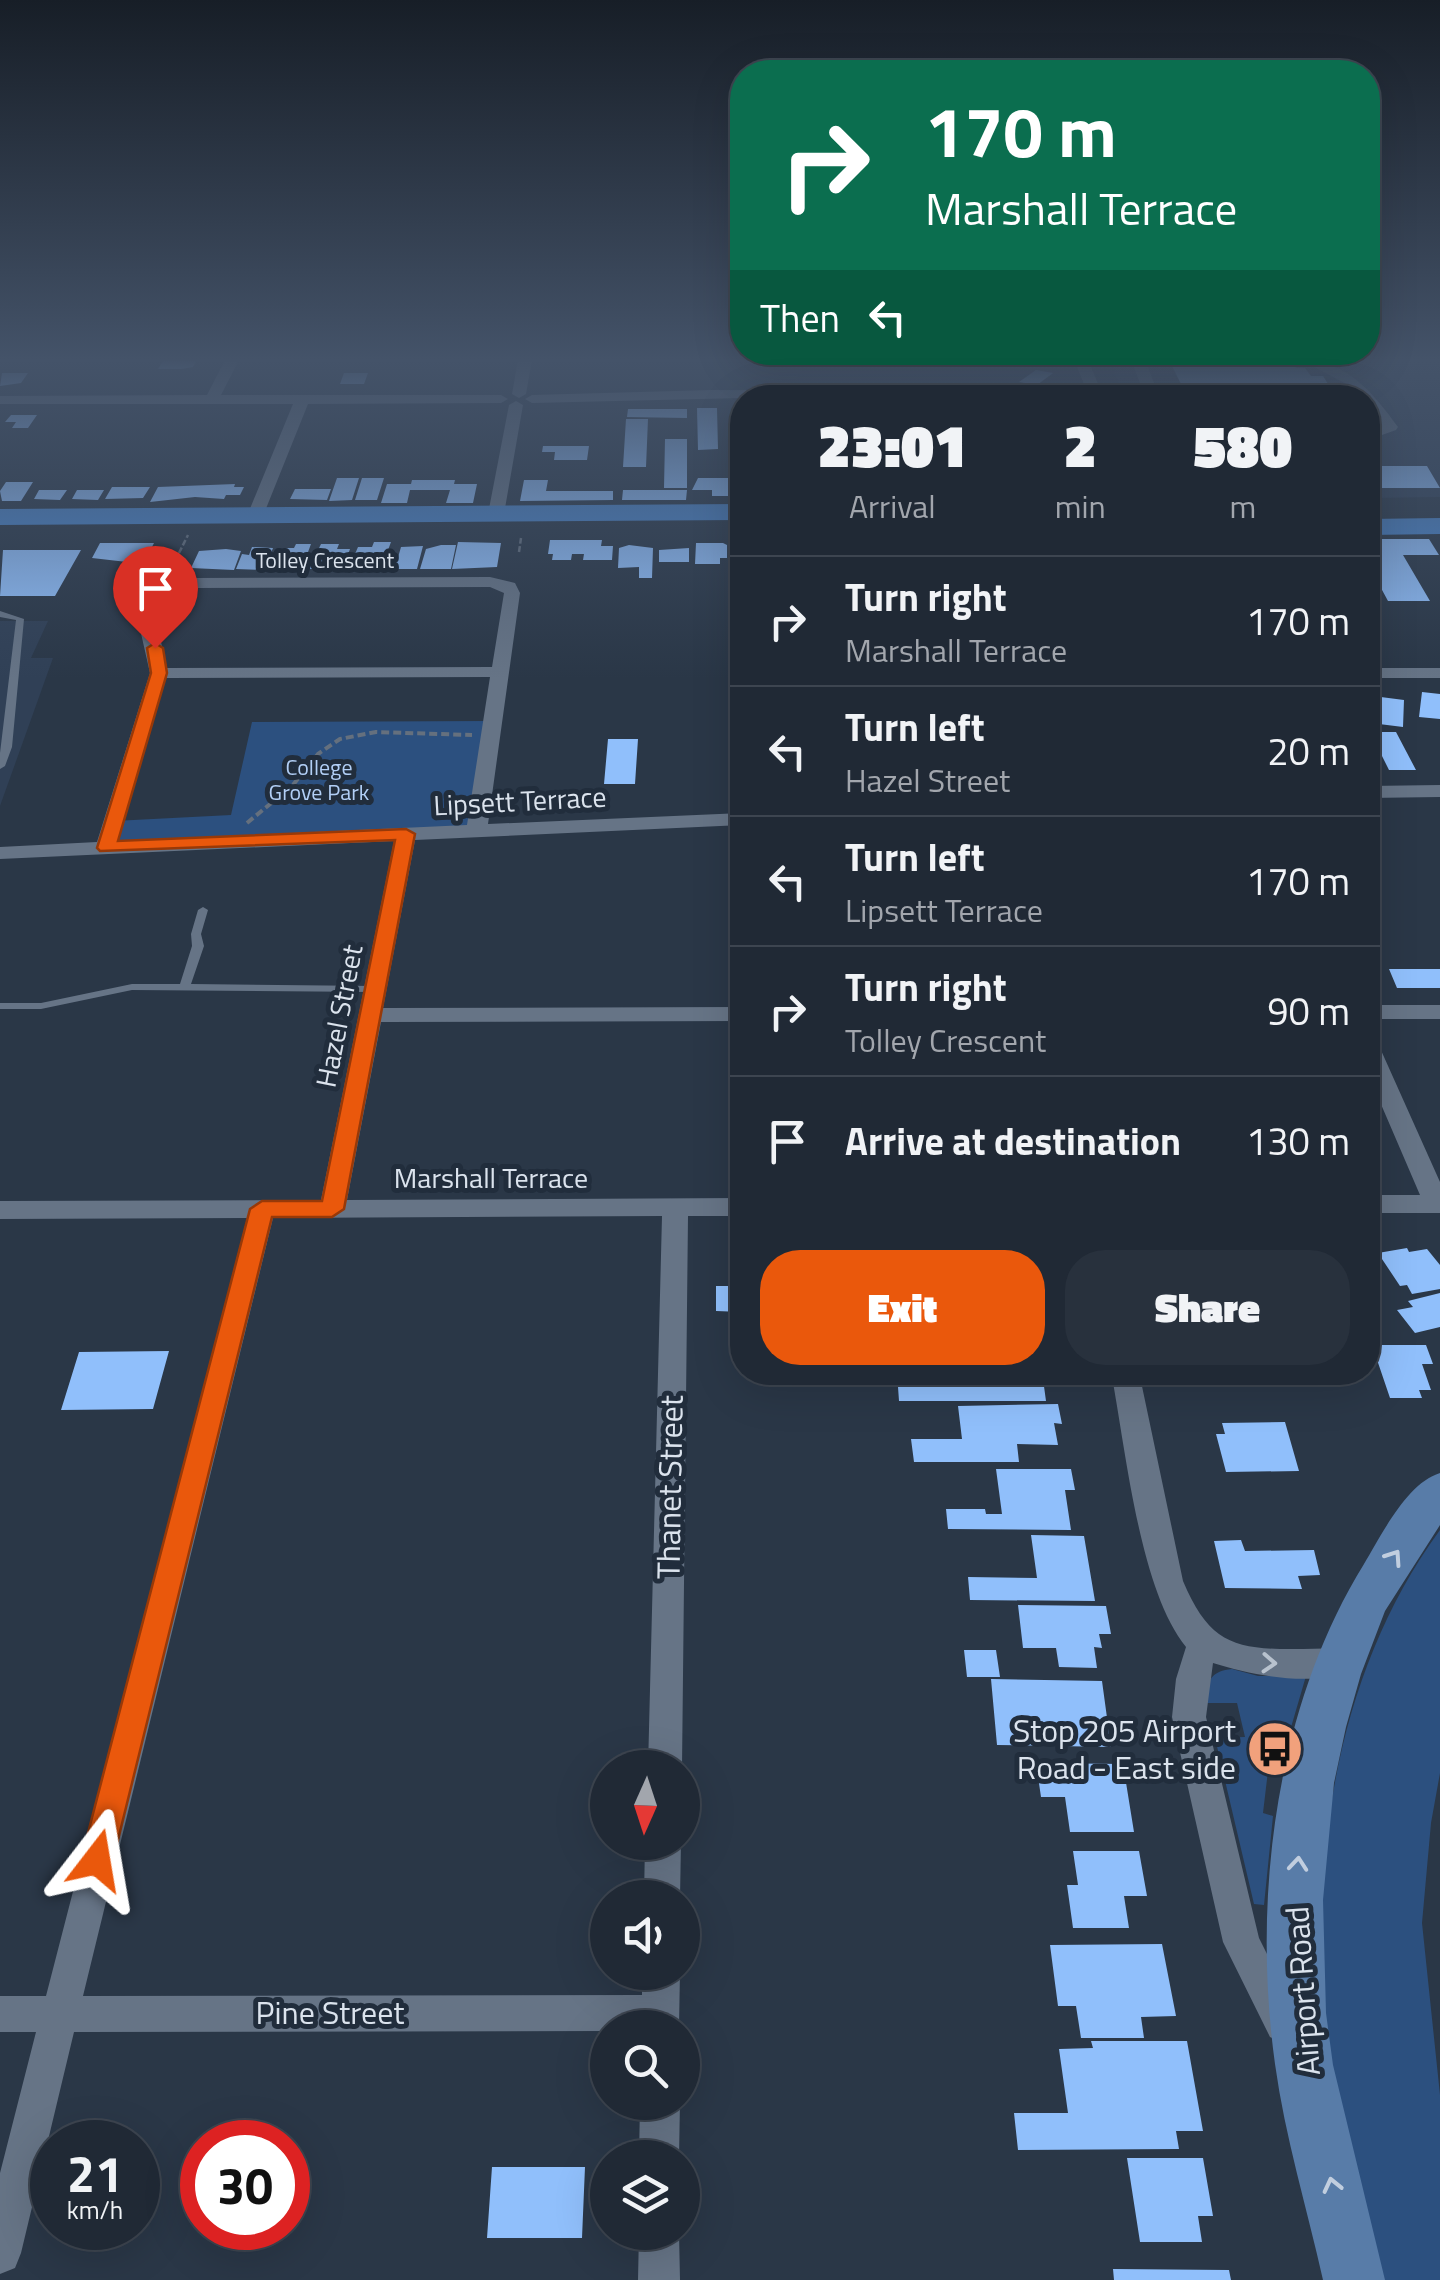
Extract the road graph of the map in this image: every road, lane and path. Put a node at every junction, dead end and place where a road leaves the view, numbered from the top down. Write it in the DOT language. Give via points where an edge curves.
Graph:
graph roads {
  1 [pos="276,466"];
  2 [pos="505,466"];
  3 [pos="1380,510"];
  4 [pos="1440,510"];
  5 [pos="730,512"];
  6 [pos="496,514"];
  7 [pos="365,515"];
  8 [pos="0,516"];
  9 [pos="256,516"];
  10 [pos="1440,526"];
  11 [pos="1380,527"];
  12 [pos="730,530"];
  13 [pos="390,531"];
  14 [pos="0,534"];
  15 [pos="521,538"];
  16 [pos="519,552"];
  17 [pos="0,614"];
  18 [pos="498,672"];
  19 [pos="1380,672"];
  20 [pos="159,673"];
  21 [pos="1440,673"];
  22 [pos="490,736"];
  23 [pos="0,766"];
  24 [pos="1440,791"];
  25 [pos="1380,792"];
  26 [pos="730,820"];
  27 [pos="477,830"];
  28 [pos="406,834"];
  29 [pos="239,842"];
  30 [pos="106,848"];
  31 [pos="0,853"];
  32 [pos="203,910"];
  33 [pos="184,988"];
  34 [pos="375,989"];
  35 [pos="0,1006"];
  36 [pos="1380,1012"];
  37 [pos="1440,1012"];
  38 [pos="730,1014"];
  39 [pos="370,1015"];
  40 [pos="1380,1075"];
  41 [pos="1380,1204"];
  42 [pos="1438,1204"];
  43 [pos="676,1207"];
  44 [pos="730,1207"];
  45 [pos="262,1209"];
  46 [pos="332,1209"];
  47 [pos="0,1210"];
  48 [pos="1128,1385"];
  49 [pos="1440,1490"];
  50 [pos="1203,1644"];
  51 [pos="1339,1662"];
  52 [pos="665,1750"];
  53 [pos="59,2013"];
  54 [pos="0,2014"];
  55 [pos="590,2019"];
  56 [pos="1303,2064"];
  57 [pos="659,2250"];
  58 [pos="0,2252"];
  59 [pos="658,2280"];
  60 [pos="1354,2280"];
  1 -- 9 [label="street"];
  2 -- 6 [label="street"];
  3 -- 4 [label="main road"];
  5 -- 6 [label="main road"];
  6 -- 7 [label="main road"];
  7 -- 9 [label="main road"];
  7 -- 13 [label="main road" via="362,523"];
  8 -- 9 [label="main road"];
  10 -- 11 [label="main road"];
  12 -- 13 [label="main road"];
  13 -- 14 [label="main road" via="184,542"];
  15 -- 16 [label="path"];
  17 -- 23 [label="lane" via="20,619"];
  18 -- 20 [label="street"];
  18 -- 20 [label="street, Tolley Crescent" via="510,589 451,582 172,586 149,629"];
  18 -- 22 [label="street, Tolley Crescent"];
  19 -- 21 [label="street"];
  20 -- 30 [label="street, Tolley Crescent"];
  22 -- 27 [label="street, Tolley Crescent"];
  22 -- 29 [label="path" via="376,732 340,739 253,816"];
  24 -- 25 [label="street"];
  26 -- 27 [label="street, Lipsett Terrace"];
  27 -- 28 [label="street, Lipsett Terrace"];
  28 -- 29 [label="street, Lipsett Terrace"];
  28 -- 34 [label="street, Hazel Street"];
  29 -- 30 [label="street, Lipsett Terrace"];
  30 -- 31 [label="street, Lipsett Terrace"];
  32 -- 33 [label="lane"];
  33 -- 34 [label="lane"];
  33 -- 35 [label="lane" via="132,988 42,1006"];
  34 -- 39 [label="street, Hazel Street"];
  36 -- 37 [label="street"];
  38 -- 39 [label="street"];
  39 -- 46 [label="street, Hazel Street"];
  40 -- 42 [label="street"];
  41 -- 42 [label="street"];
  43 -- 44 [label="street, Marshall Terrace"];
  43 -- 46 [label="street, Marshall Terrace"];
  43 -- 52 [label="street, Thanet Street"];
  45 -- 46 [label="street, Marshall Terrace"];
  45 -- 47 [label="street, Marshall Terrace"];
  45 -- 53 [label="street"];
  48 -- 50 [label="street" via="1167,1581 1183,1620"];
  51 -- 49 [label="main road, Airport Road, one-way" via="1356,1620"];
  50 -- 51 [label="street, one-way" via="1259,1663"];
  50 -- 56 [label="street" via="1189,1717 1241,1942"];
  56 -- 51 [label="main road, Airport Road, one-way" via="1293,1931 1301,1835"];
  53 -- 54 [label="street, Pine Street"];
  53 -- 55 [label="street, Pine Street"];
  53 -- 58 [label="street"];
  60 -- 56 [label="main road, Airport Road, one-way"];
  57 -- 59 [label="street"];
}
